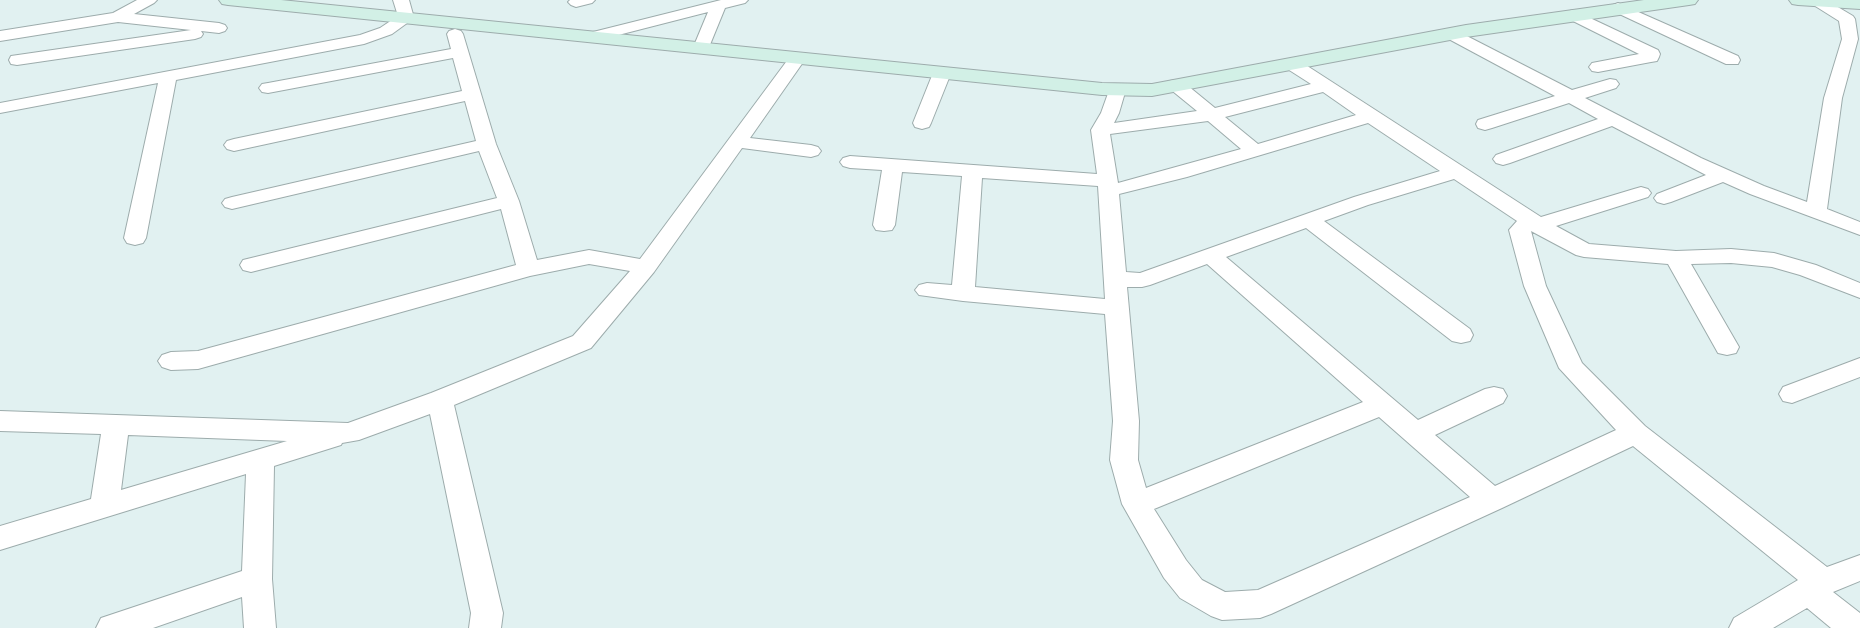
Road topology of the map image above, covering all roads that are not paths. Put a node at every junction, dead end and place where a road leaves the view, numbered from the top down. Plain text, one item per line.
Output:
1 (148, 0) edge
2 (228, 0) edge
3 (401, 0) edge
4 (740, 0) edge
5 (1689, 0) edge
6 (1798, 0) edge
7 (1809, 0) edge
8 (1859, 2) edge
9 (719, 5) junction
10 (1618, 8) junction
11 (1573, 15) junction
12 (117, 17) junction
13 (406, 18) junction
14 (1854, 29) edge
15 (462, 34) junction
16 (1451, 34) junction
17 (0, 36) edge
18 (591, 37) junction
19 (701, 48) junction
20 (798, 58) junction
21 (16, 60) junction
22 (1732, 60) dead end
23 (1292, 64) junction
24 (1598, 66) dead end
25 (0, 68) edge
26 (942, 73) junction
27 (168, 76) junction
28 (1610, 84) dead end
29 (1176, 85) junction
30 (1326, 86) junction
31 (268, 88) dead end
32 (1117, 90) junction
33 (473, 94) junction
34 (1571, 98) junction
35 (0, 108) edge
36 (1211, 115) junction
37 (1371, 116) junction
38 (1613, 120) junction
39 (922, 123) dead end
40 (1485, 124) dead end
41 (1100, 130) junction
42 (736, 142) junction
43 (486, 144) junction
44 (234, 145) dead end
45 (1254, 150) junction
46 (811, 151) dead end
47 (1503, 159) dead end
48 (850, 162) dead end
49 (893, 166) junction
50 (972, 172) junction
51 (1456, 172) junction
52 (1724, 175) junction
53 (1108, 186) junction
54 (1641, 193) dead end
55 (1664, 198) dead end
56 (509, 201) junction
57 (232, 203) dead end
58 (1816, 212) junction
59 (1309, 220) junction
60 (1534, 222) junction
61 (884, 225) dead end
62 (1860, 229) edge
63 (135, 238) dead end
64 (1211, 256) junction
65 (1676, 258) junction
66 (251, 265) dead end
67 (646, 267) junction
68 (528, 270) junction
69 (1116, 280) junction
70 (927, 290) dead end
71 (1860, 291) edge
72 (963, 294) junction
73 (1118, 308) junction
74 (1461, 335) dead end
75 (1727, 347) dead end
76 (172, 361) dead end
77 (1860, 367) edge
78 (1792, 394) dead end
79 (1494, 396) dead end
80 (440, 400) junction
81 (1382, 405) junction
82 (0, 421) edge
83 (116, 425) junction
84 (349, 432) junction
85 (1635, 432) junction
86 (1415, 433) junction
87 (260, 460) junction
88 (1492, 500) junction
89 (1136, 504) junction
90 (104, 507) junction
91 (0, 538) edge
92 (1860, 568) edge
93 (257, 579) junction
94 (1816, 586) junction
95 (112, 628) edge
96 (260, 628) edge
97 (485, 628) edge
98 (1745, 628) edge
99 (1855, 628) edge

1 - 12 street
2 - 13 street
3 - 13 street
4 - 9 street
5 - 10 street
6 - 7 street
7 - 8 street
7 - 14 street
9 - 18 street
9 - 19 street
10 - 11 street
10 - 22 street
11 - 16 street
11 - 24 street
12 - 17 street
12 - 21 street
12 - 21 street
13 - 15 street
13 - 27 street
14 - 58 street
15 - 18 street
15 - 31 street
15 - 33 street
16 - 23 street
16 - 34 street
18 - 19 street
19 - 20 street
20 - 26 street
20 - 42 street
21 - 25 street
23 - 29 street
23 - 30 street
26 - 32 street
26 - 39 street
27 - 35 street
27 - 63 street
28 - 34 street
29 - 32 street
29 - 36 street
30 - 36 street
30 - 37 street
32 - 41 street
33 - 43 street
33 - 44 street
34 - 38 street
34 - 40 street
36 - 41 street
36 - 45 street
37 - 45 street
37 - 51 street
38 - 47 street
38 - 52 street
41 - 53 street
42 - 46 street
42 - 67 street
43 - 56 street
43 - 57 street
45 - 53 street
48 - 49 street
49 - 50 street
49 - 61 street
50 - 53 street
50 - 72 street
51 - 59 street
51 - 60 street
52 - 55 street
52 - 58 street
53 - 69 street
54 - 60 street
56 - 66 street
56 - 68 street
58 - 62 street
59 - 64 street
59 - 74 street
60 - 65 street
60 - 85 street
64 - 69 street
64 - 81 street
65 - 71 street
65 - 75 street
67 - 68 street
67 - 80 street
68 - 76 street
69 - 73 street
70 - 72 street
72 - 73 street
73 - 89 street
77 - 78 street
79 - 86 street
80 - 84 street
80 - 97 street
81 - 86 street
81 - 89 street
82 - 83 street
83 - 84 street
83 - 90 street
84 - 87 street
85 - 88 street
85 - 94 street
86 - 88 street
87 - 90 street
87 - 93 street
88 - 89 street
90 - 91 street
92 - 94 street
93 - 95 street
93 - 96 street
94 - 98 street
94 - 99 street

